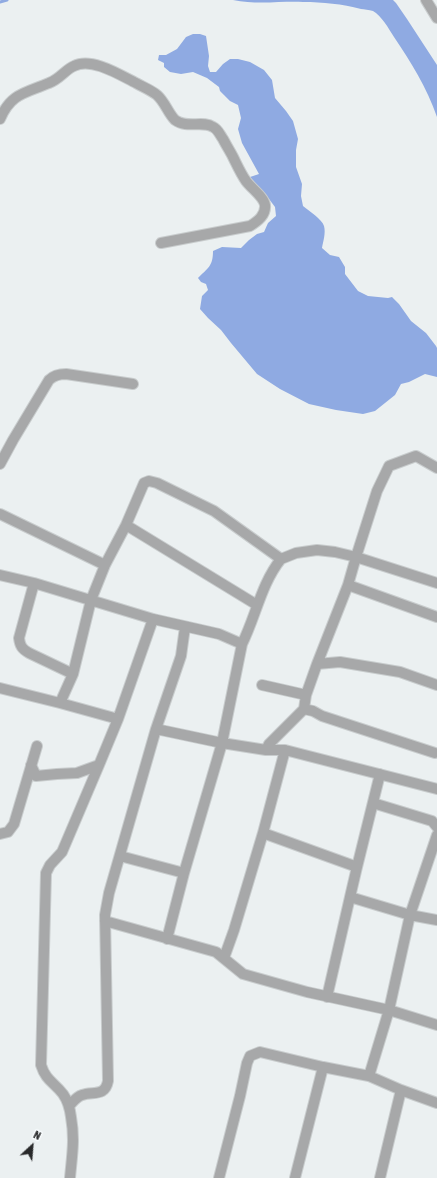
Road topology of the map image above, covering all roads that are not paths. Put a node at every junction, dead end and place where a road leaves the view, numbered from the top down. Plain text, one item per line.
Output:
1 (426, 0) edge
2 (437, 18) edge
3 (0, 119) edge
4 (161, 243) dead end
5 (133, 384) dead end
6 (0, 464) edge
7 (437, 468) edge
8 (0, 514) edge
9 (126, 525) junction
10 (356, 556) junction
11 (281, 559) junction
12 (105, 565) junction
13 (0, 575) edge
14 (437, 583) edge
15 (34, 584) junction
16 (348, 585) junction
17 (91, 600) junction
18 (257, 606) junction
19 (437, 617) edge
20 (153, 619) junction
21 (185, 627) junction
22 (242, 644) junction
23 (317, 664) junction
24 (73, 674) junction
25 (262, 685) dead end
26 (437, 685) edge
27 (0, 688) edge
28 (306, 695) junction
29 (60, 703) junction
30 (304, 709) junction
31 (118, 719) junction
32 (156, 729) junction
33 (222, 743) junction
34 (37, 746) dead end
35 (266, 750) junction
36 (285, 750) junction
37 (434, 753) dead end
38 (31, 765) junction
39 (100, 765) junction
40 (380, 774) junction
41 (437, 789) edge
42 (373, 804) junction
43 (437, 827) edge
44 (263, 833) junction
45 (0, 834) edge
46 (437, 835) edge
47 (120, 856) junction
48 (357, 867) junction
49 (184, 873) junction
50 (350, 896) junction
51 (410, 914) junction
52 (437, 920) edge
53 (105, 921) junction
54 (167, 939) junction
55 (224, 958) junction
56 (326, 997) junction
57 (389, 1010) junction
58 (437, 1025) edge
59 (323, 1067) junction
60 (369, 1076) junction
61 (401, 1090) junction
62 (437, 1102) edge
63 (69, 1106) junction
64 (70, 1178) edge
65 (219, 1178) edge
66 (294, 1178) edge
67 (380, 1178) edge

1 - 2 street
3 - 4 street
5 - 6 street
7 - 10 street
8 - 12 street
9 - 11 street
9 - 12 street
9 - 18 street
10 - 11 street
10 - 14 street
10 - 16 street
11 - 18 street
12 - 17 street
13 - 15 street
15 - 17 street
15 - 24 street
16 - 19 street
16 - 23 street
17 - 20 street
17 - 24 street
18 - 22 street
20 - 21 street
20 - 31 street
21 - 22 street
21 - 32 street
22 - 33 street
23 - 26 street
23 - 28 street
24 - 29 street
25 - 28 street
27 - 29 street
28 - 30 street
29 - 31 street
30 - 35 street
30 - 37 street
31 - 39 street
32 - 33 street
32 - 47 street
33 - 35 street
33 - 49 street
34 - 38 street
35 - 36 street
36 - 40 street
36 - 44 street
38 - 39 street
38 - 45 street
39 - 63 street
40 - 41 street
40 - 42 street
42 - 43 street
42 - 48 street
44 - 48 street
44 - 55 street
46 - 51 street
47 - 49 street
47 - 53 street
48 - 50 street
49 - 54 street
50 - 51 street
50 - 56 street
51 - 52 street
51 - 57 street
53 - 54 street
53 - 63 street
54 - 55 street
55 - 56 street
56 - 57 street
57 - 58 street
57 - 60 street
59 - 60 street
59 - 65 street
59 - 66 street
60 - 61 street
61 - 62 street
61 - 67 street
63 - 64 street

